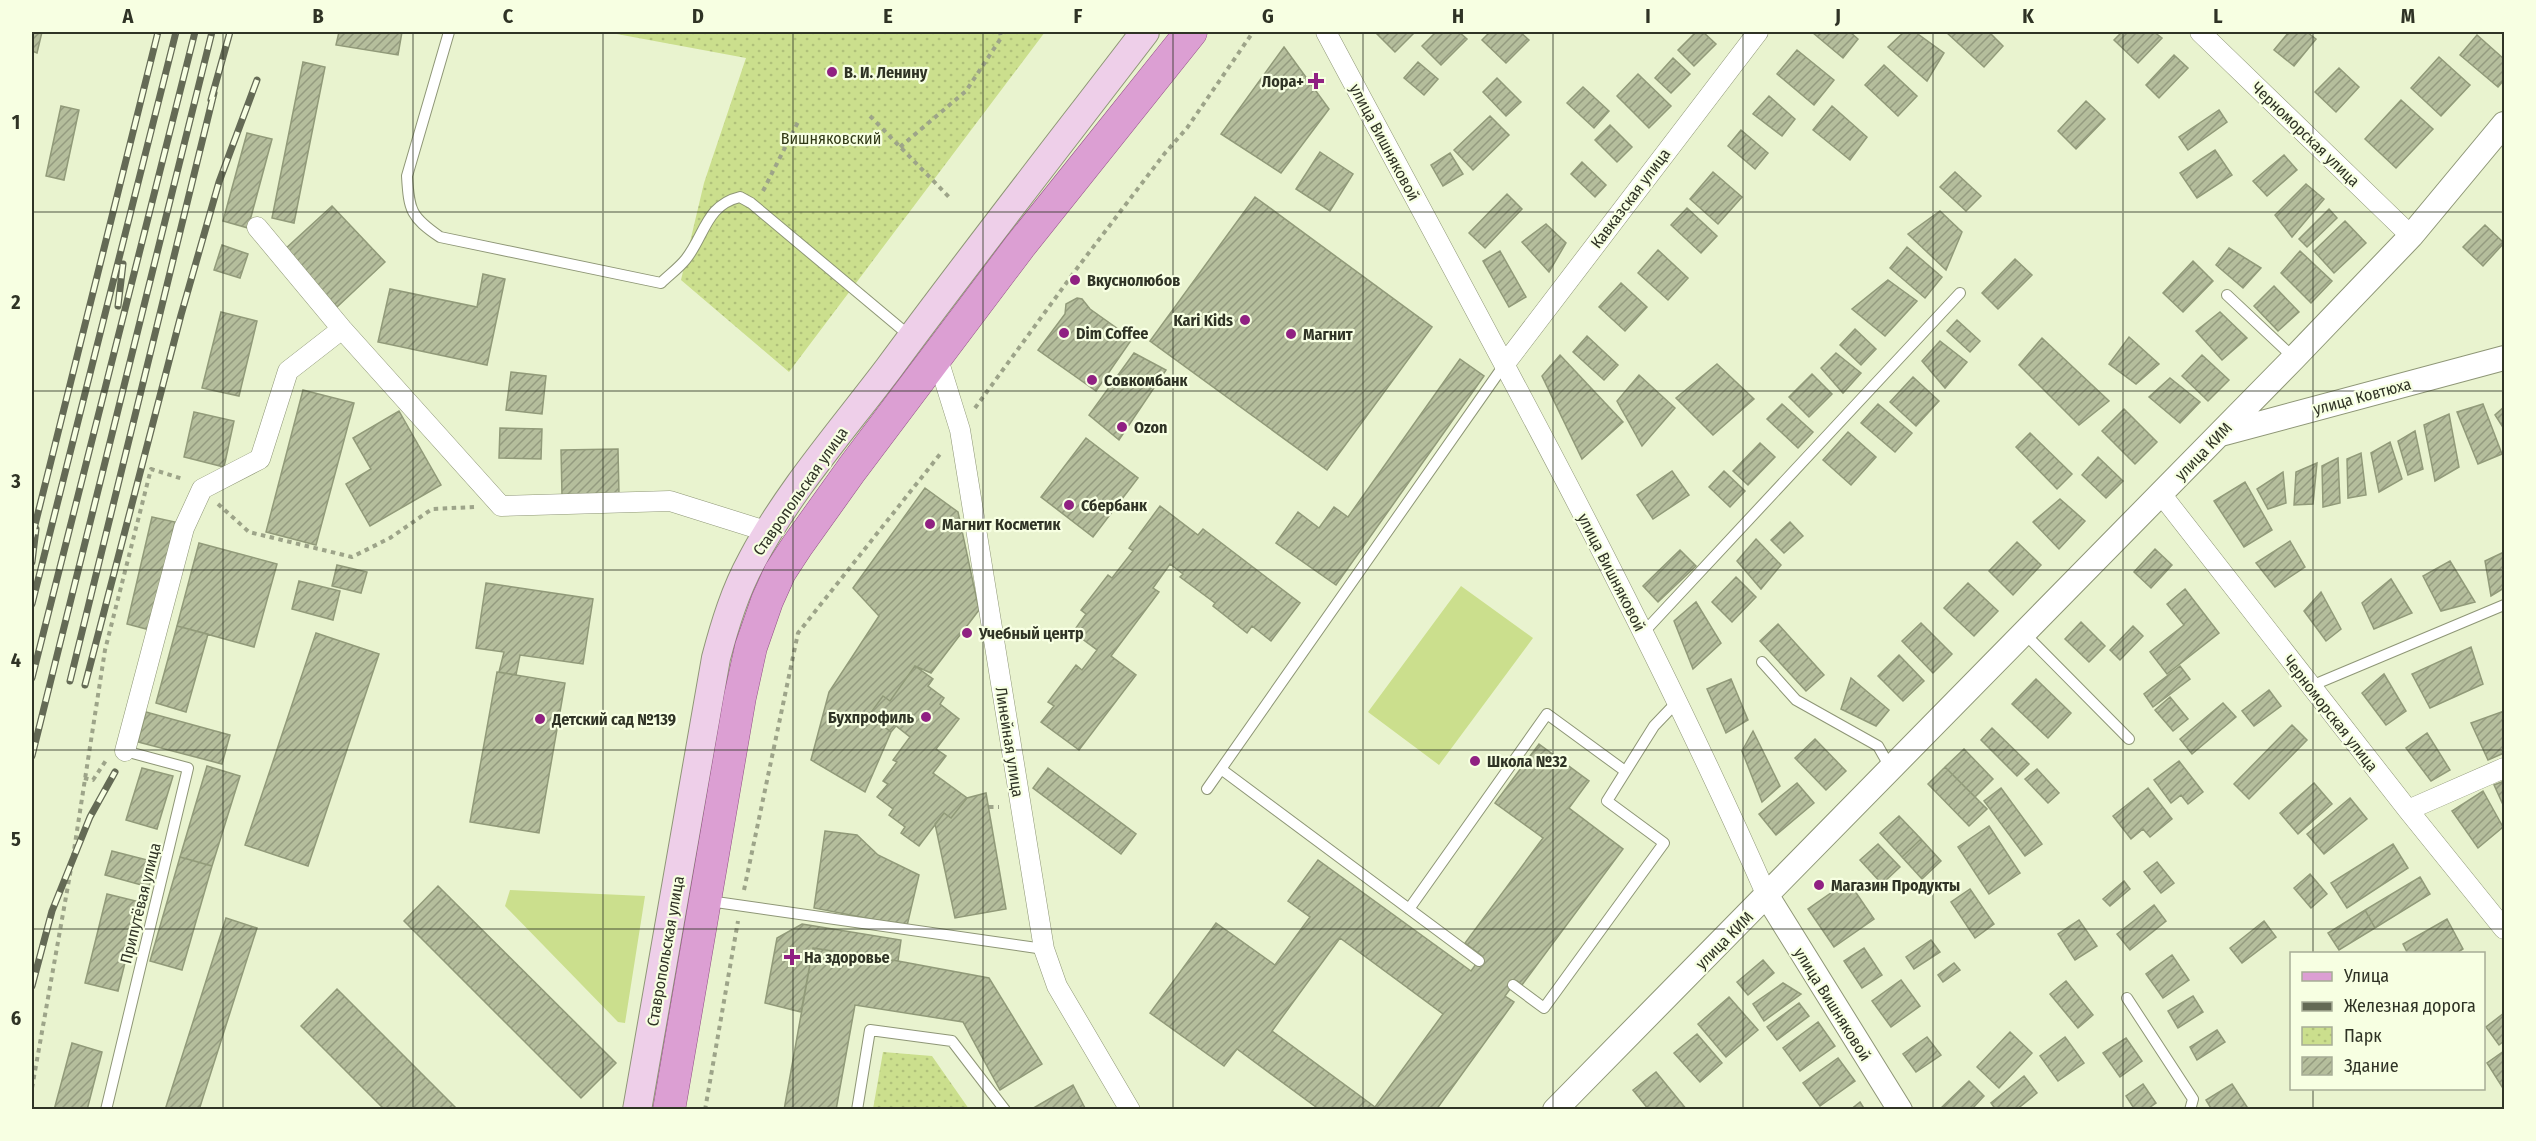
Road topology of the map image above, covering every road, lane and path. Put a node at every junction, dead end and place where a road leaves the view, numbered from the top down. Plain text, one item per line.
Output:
1 (449, 32) edge
2 (1000, 32) edge
3 (1145, 32) edge
4 (1172, 32) edge
5 (1191, 32) edge
6 (1253, 32) edge
7 (1326, 32) edge
8 (1758, 32) edge
9 (2200, 32) edge
10 (870, 116) dead end
11 (800, 120) dead end
12 (2505, 124) edge
13 (900, 147) junction
14 (1089, 157) junction
15 (948, 198) dead end
16 (755, 206) junction
17 (257, 227) dead end
18 (2411, 236) junction
19 (1960, 292) dead end
20 (2227, 295) dead end
21 (342, 329) junction
22 (911, 337) junction
23 (937, 356) junction
24 (2294, 358) junction
25 (2505, 358) edge
26 (1504, 365) junction
27 (960, 430) junction
28 (2219, 434) junction
29 (202, 489) junction
30 (2161, 494) junction
31 (501, 506) junction
32 (783, 539) junction
33 (2505, 605) edge
34 (1643, 633) junction
35 (2024, 633) junction
36 (1762, 662) dead end
37 (2310, 686) junction
38 (1676, 703) junction
39 (2129, 739) dead end
40 (125, 751) junction
41 (2505, 768) edge
42 (1221, 769) junction
43 (1891, 769) junction
44 (1625, 771) junction
45 (84, 778) junction
46 (1207, 789) dead end
47 (2408, 810) junction
48 (1767, 896) junction
49 (705, 901) junction
50 (741, 904) junction
51 (1408, 909) junction
52 (2505, 929) edge
53 (1044, 949) junction
54 (1479, 961) dead end
55 (1513, 985) dead end
56 (2127, 998) dead end
57 (32, 1088) edge
58 (106, 1110) edge
59 (638, 1110) edge
60 (669, 1110) edge
61 (705, 1110) edge
62 (856, 1110) edge
63 (1005, 1110) edge
64 (1130, 1110) edge
65 (1556, 1110) edge
66 (1900, 1110) edge
67 (2190, 1110) edge

1 - 16 lane
2 - 13 path
3 - 22 main road, Ставропольская улица
4 - 14 main road, Ставропольская улица
5 - 14 main road, Ставропольская улица
6 - 27 path
7 - 26 street, улица Вишняковой
8 - 26 street, Кавказская улица
9 - 18 street, Черноморская улица
10 - 13 path
11 - 16 path
12 - 18 street, улица КИМ
13 - 15 path
14 - 23 main road, Ставропольская улица
16 - 22 lane
17 - 21 street
18 - 24 street, улица КИМ
19 - 34 lane
20 - 24 lane
21 - 29 street
21 - 31 street
22 - 32 main road, Ставропольская улица
23 - 27 street, Линейная улица
23 - 32 main road, Ставропольская улица
24 - 28 street, улица КИМ
25 - 28 street, улица Ковтюха
26 - 34 street, улица Вишняковой
26 - 42 lane
27 - 50 path
27 - 53 street, Линейная улица
28 - 30 street, улица КИМ
29 - 31 path
29 - 40 street
29 - 45 path
30 - 35 street, улица КИМ
30 - 37 street, Черноморская улица
31 - 32 street
32 - 49 main road, Ставропольская улица
32 - 59 main road, Ставропольская улица
33 - 37 lane
34 - 38 street, улица Вишняковой
35 - 39 lane
35 - 43 street, улица КИМ
36 - 43 lane
37 - 47 street, Черноморская улица
38 - 44 lane
38 - 48 street, улица Вишняковой
40 - 45 path
40 - 58 lane, Припутёвая улица
41 - 47 street
42 - 46 lane
42 - 51 lane
43 - 48 street, улица КИМ
44 - 51 lane
44 - 55 lane
45 - 57 path
47 - 52 street, Черноморская улица
48 - 65 street, улица КИМ
48 - 66 street, улица Вишняковой
49 - 50 lane
49 - 60 main road, Ставропольская улица
50 - 53 lane
50 - 61 path
51 - 54 lane
53 - 64 street, Линейная улица
56 - 67 lane
62 - 63 lane

